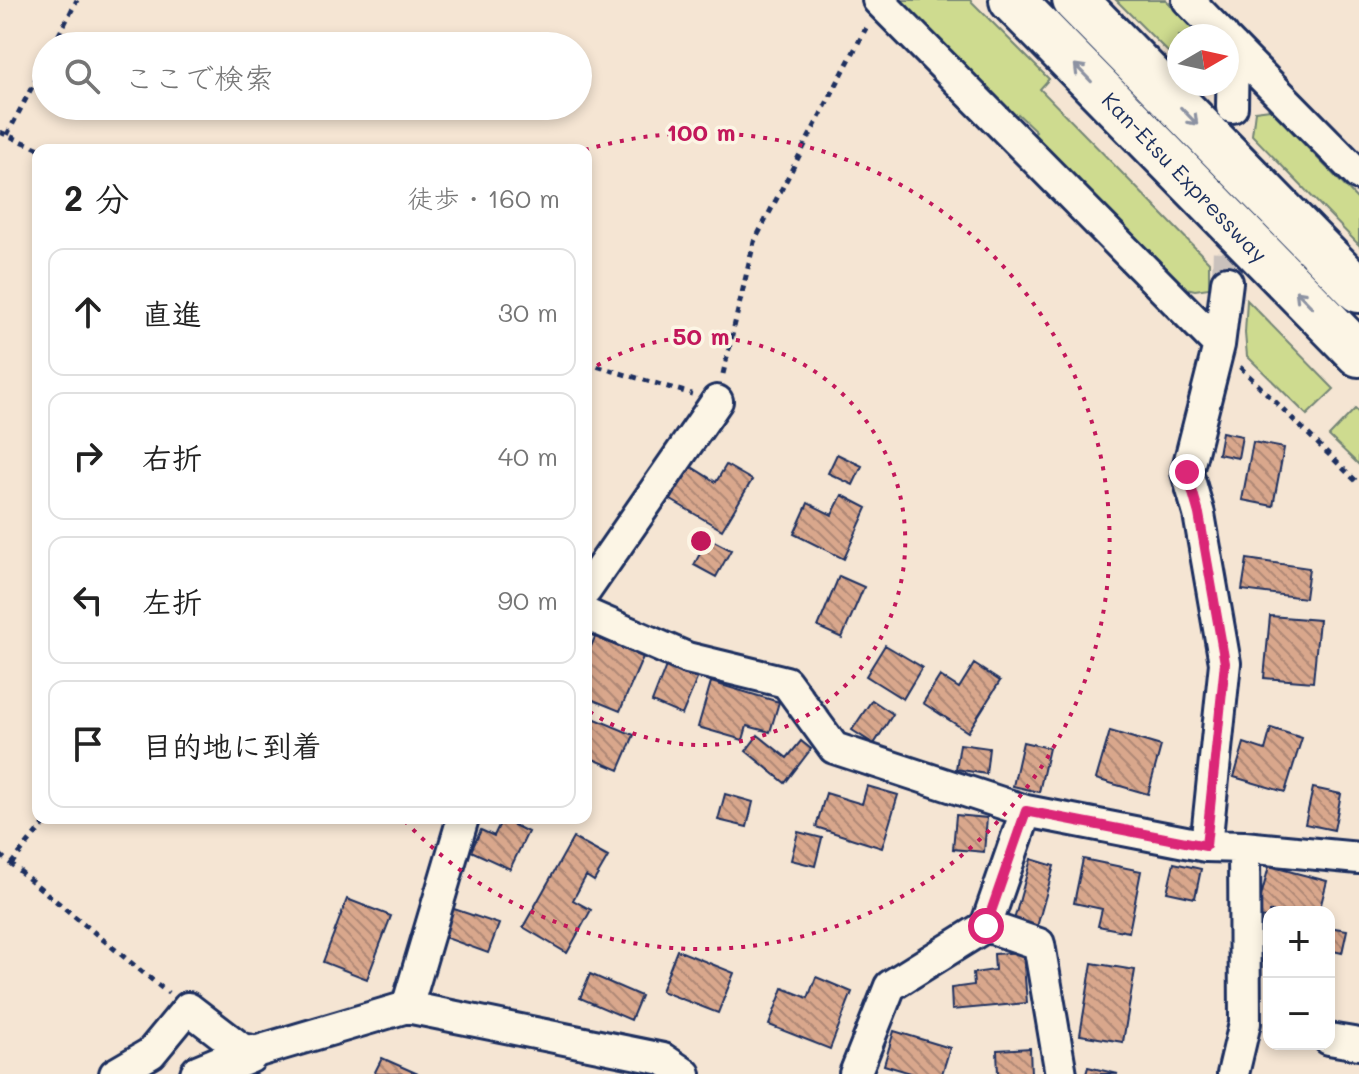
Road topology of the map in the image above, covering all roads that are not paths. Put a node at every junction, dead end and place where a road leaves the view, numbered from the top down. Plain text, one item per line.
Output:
1 (1012, 0) edge
2 (1075, 0) edge
3 (1188, 0) edge
4 (880, 1) edge
5 (1211, 24) edge
6 (1239, 53) edge
7 (1231, 96) edge
8 (1232, 107) dead end
9 (1359, 175) edge
10 (1227, 282) tunnel mouth
11 (1359, 290) edge
12 (1219, 345) junction
13 (1359, 354) edge
14 (717, 401) road end
15 (592, 581) edge
16 (592, 617) edge
17 (1026, 811) junction
18 (461, 824) edge
19 (1206, 846) junction
20 (1244, 847) junction
21 (1359, 858) edge
22 (986, 926) junction
23 (407, 1007) junction
24 (1257, 1025) edge
25 (1335, 1040) edge
26 (1359, 1044) edge
27 (248, 1054) junction
28 (115, 1074) edge
29 (200, 1074) edge
30 (685, 1074) edge
31 (855, 1074) edge
32 (1061, 1074) edge
33 (1233, 1074) edge

13 -> 1 highway, Kan-Etsu Expressway
2 -> 11 highway, Kan-Etsu Expressway
3 - 5 street
4 - 12 street
6 - 9 street
7 - 8 street
10 - 12 street
12 - 19 street
14 - 15 street
16 - 17 street
17 - 19 street
17 - 22 street
18 - 23 street
19 - 20 street
20 - 21 street
20 - 24 street
22 - 31 street
22 - 32 street
23 - 27 street
23 - 30 street
24 - 33 street
25 - 26 street
27 - 28 street
27 - 29 street

